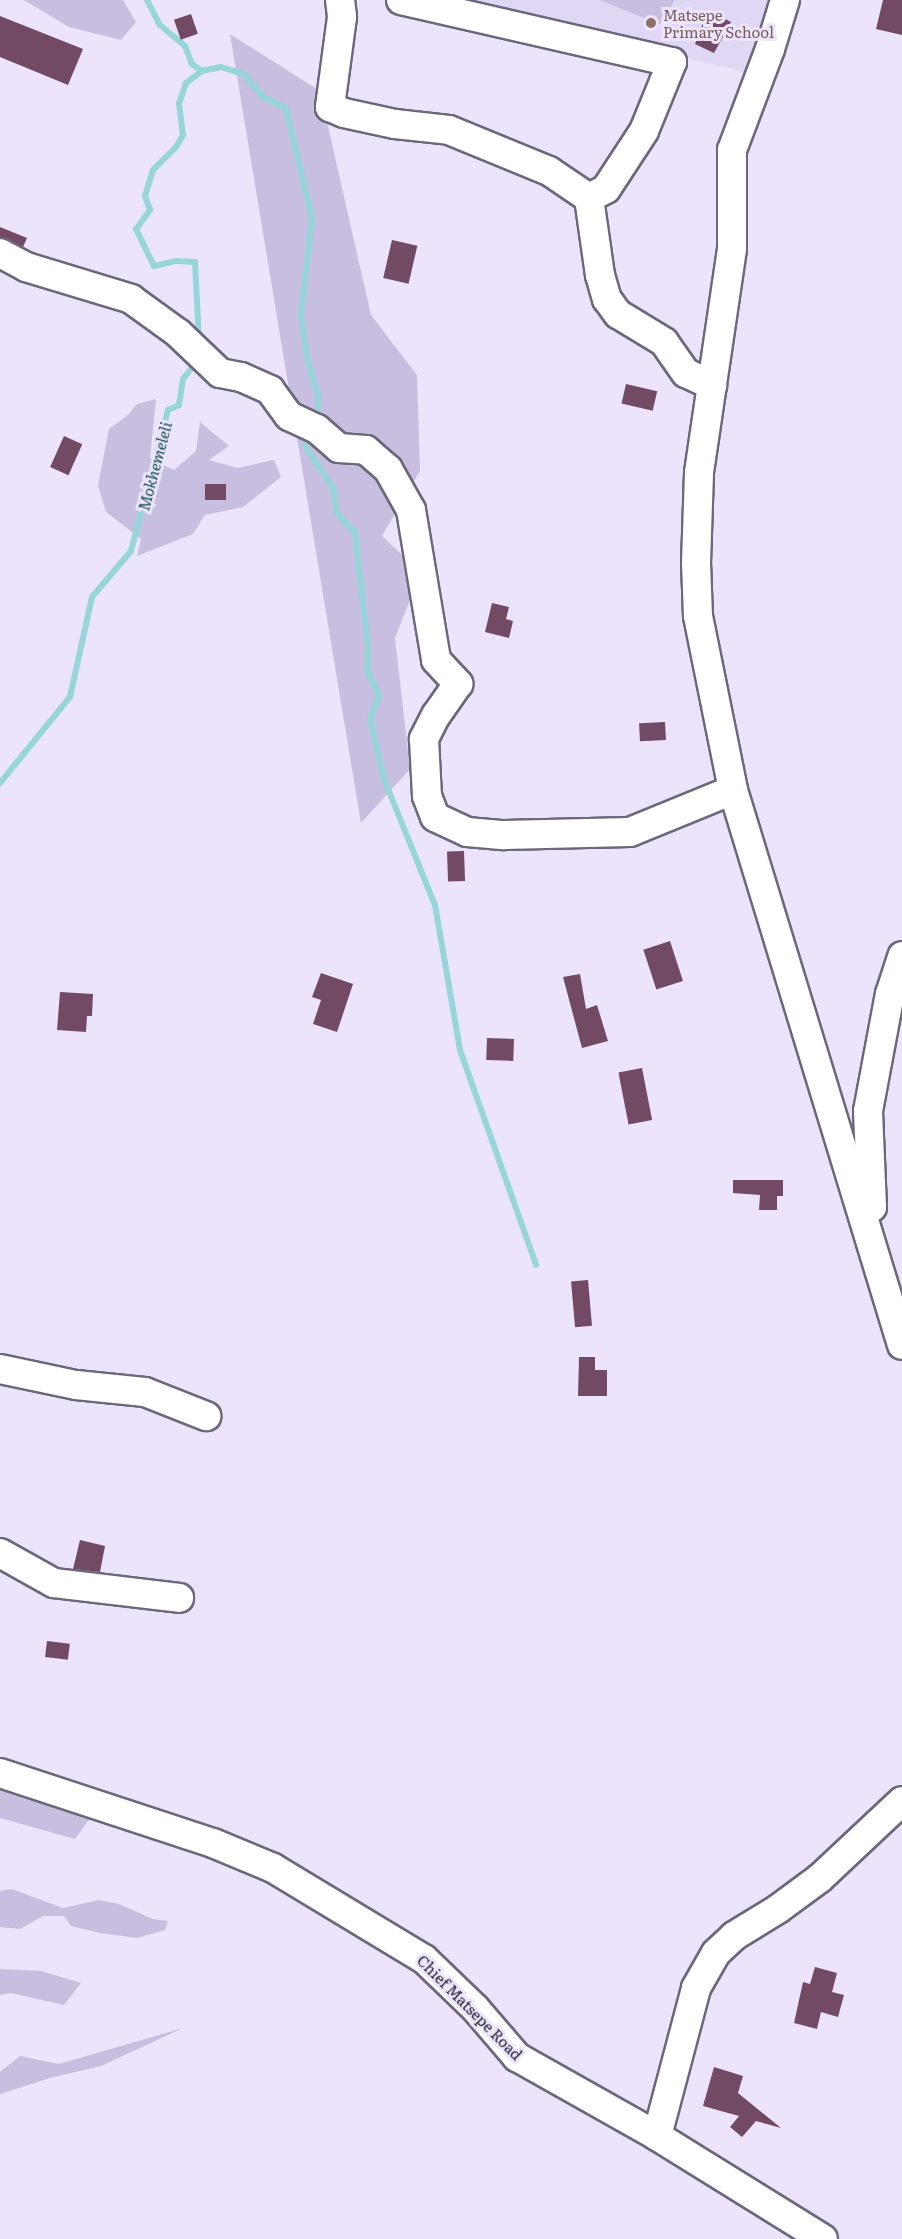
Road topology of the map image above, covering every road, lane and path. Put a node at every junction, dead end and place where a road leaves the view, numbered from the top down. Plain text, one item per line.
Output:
1 (340, 0) edge
2 (401, 0) edge
3 (785, 0) edge
4 (589, 198) junction
5 (0, 253) edge
6 (712, 384) junction
7 (733, 790) junction
8 (902, 956) edge
9 (862, 1215) junction
10 (902, 1346) edge
11 (0, 1369) edge
12 (206, 1416) dead end
13 (0, 1553) edge
14 (179, 1598) dead end
15 (0, 1773) edge
16 (902, 1801) edge
17 (657, 2136) junction
18 (823, 2239) edge

1 - 4 street
2 - 4 street
3 - 6 street
4 - 6 street
5 - 7 street
6 - 7 street
7 - 9 street
8 - 9 street
9 - 10 street
11 - 12 street
13 - 14 street
15 - 17 street, Chief Matsepe Road
16 - 17 street
17 - 18 street, Chief Matsepe Road

